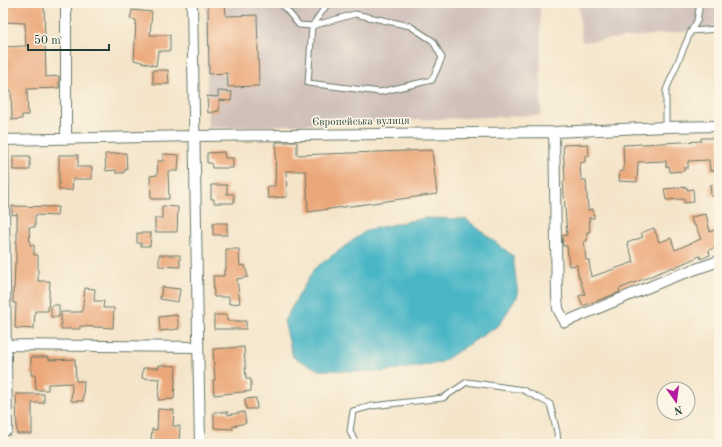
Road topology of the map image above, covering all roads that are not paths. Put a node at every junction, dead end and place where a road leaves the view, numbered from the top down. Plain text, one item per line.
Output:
1 (66, 3) edge
2 (192, 3) edge
3 (281, 3) edge
4 (328, 3) edge
5 (700, 3) edge
6 (712, 3) edge
7 (716, 3) edge
8 (719, 4) edge
9 (312, 26) junction
10 (719, 29) edge
11 (691, 32) junction
12 (719, 126) edge
13 (666, 127) junction
14 (554, 132) junction
15 (194, 136) junction
16 (66, 139) junction
17 (3, 140) edge
18 (719, 261) edge
19 (5, 345) edge
20 (198, 347) junction
21 (7, 430) dead end
22 (200, 444) edge
23 (356, 444) edge
24 (558, 444) edge

1 - 16 street
2 - 15 street
3 - 9 lane
4 - 9 lane
5 - 11 lane
6 - 7 lane
7 - 8 lane
9 - 9 lane
10 - 11 lane
11 - 13 lane
12 - 13 street, Європейська вулиця
13 - 14 street, Європейська вулиця
14 - 15 street, Європейська вулиця
14 - 18 street
15 - 16 street, Європейська вулиця
15 - 20 street
16 - 17 street, Європейська вулиця
17 - 19 street
19 - 20 street
19 - 21 street
20 - 22 street
23 - 24 lane

